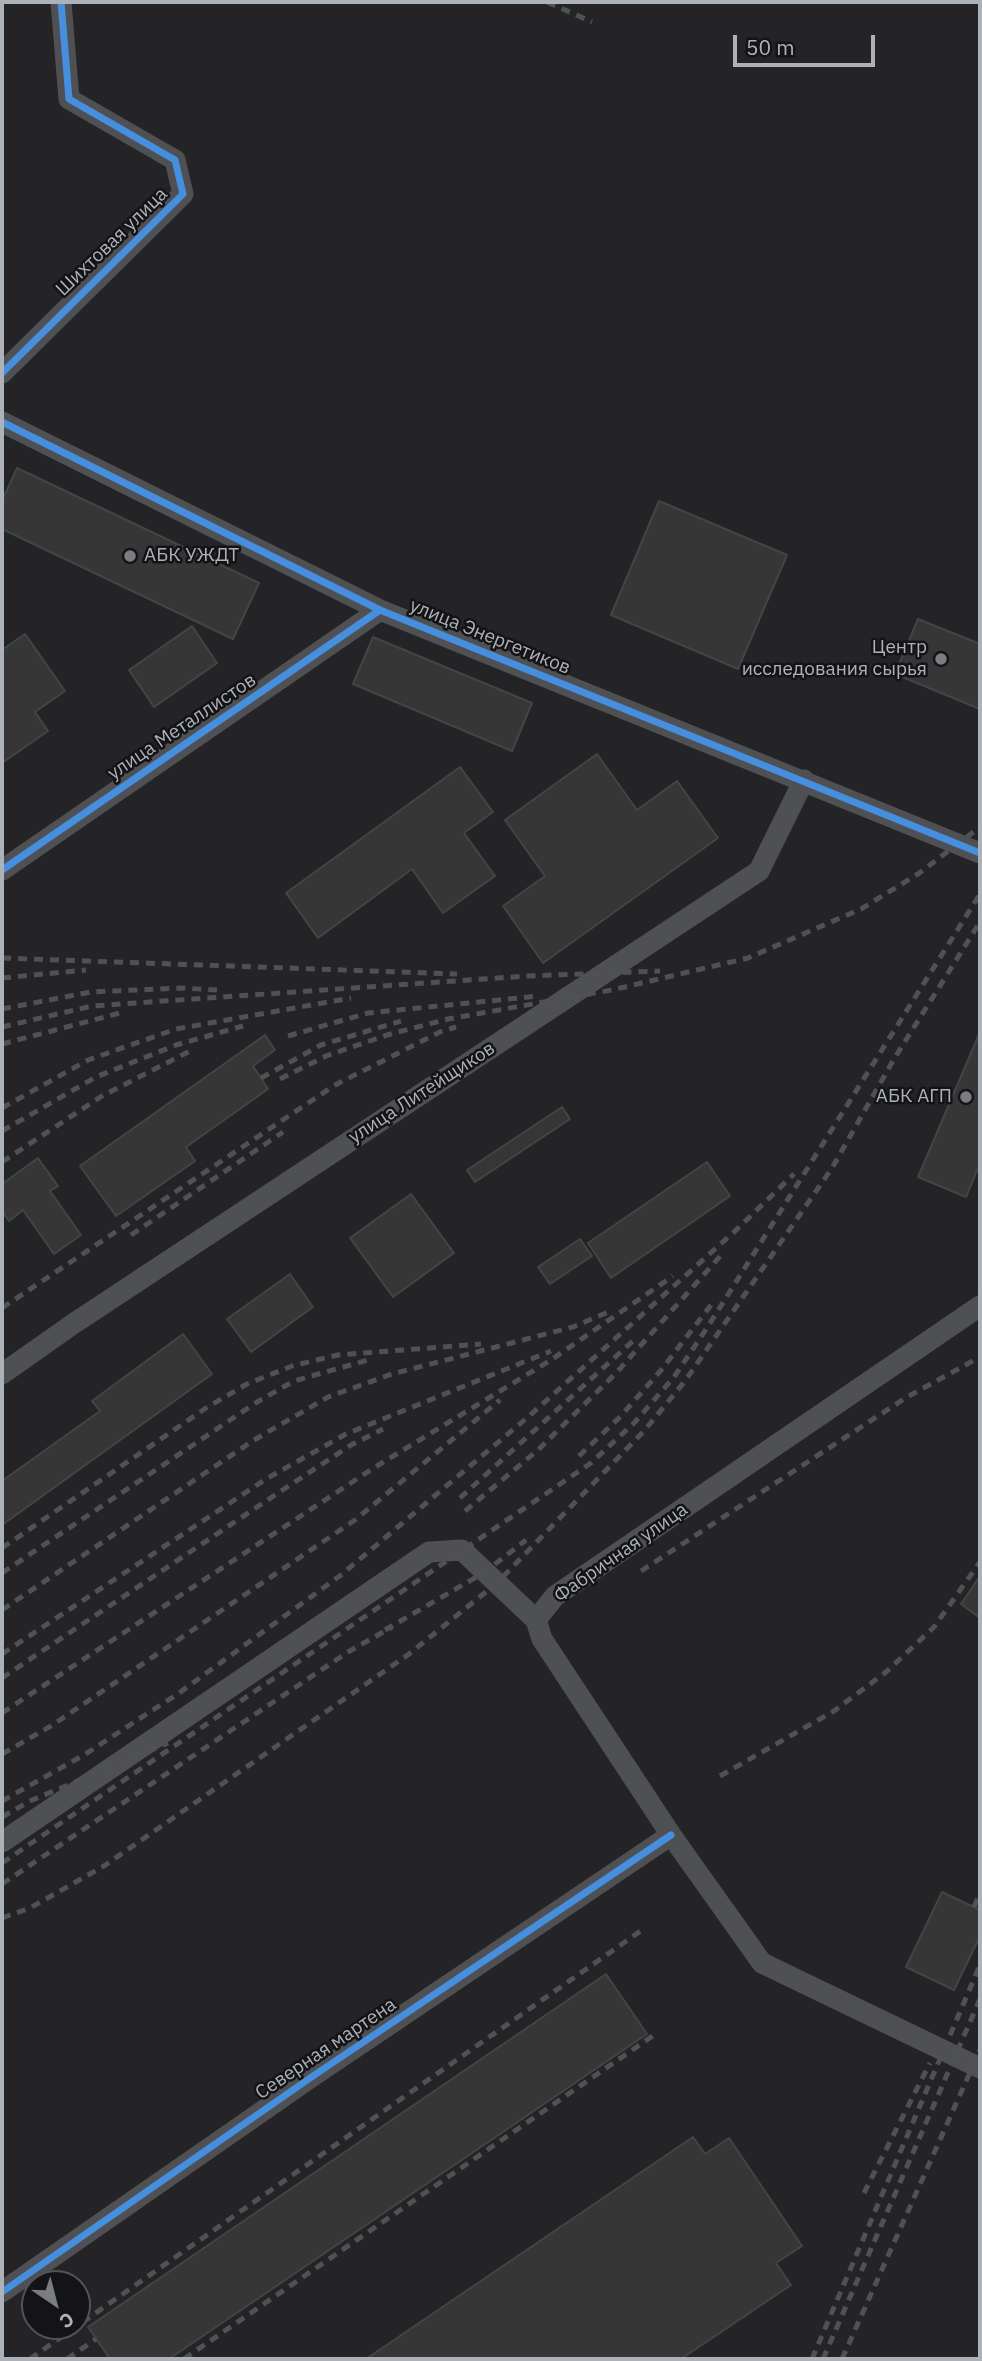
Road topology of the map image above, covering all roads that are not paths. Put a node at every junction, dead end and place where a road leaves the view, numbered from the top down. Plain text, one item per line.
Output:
1 (61, 2) edge
2 (2, 373) edge
3 (2, 422) edge
4 (380, 610) junction
5 (804, 780) junction
6 (980, 853) edge
7 (2, 870) edge
8 (980, 1306) edge
9 (2, 1374) edge
10 (536, 1620) junction
11 (670, 1835) junction
12 (2, 1842) edge
13 (980, 2068) edge
14 (2, 2292) edge

1 - 2 street, Шихтовая улица
3 - 4 street, улица Энергетиков
4 - 5 street, улица Энергетиков
4 - 7 street, улица Металлистов
5 - 6 street, улица Энергетиков
5 - 9 street, улица Литейщиков
8 - 10 street, Фабричная улица
10 - 11 street, Фабричная улица
10 - 12 street
11 - 13 street, Фабричная улица
11 - 14 street, Северная мартена

